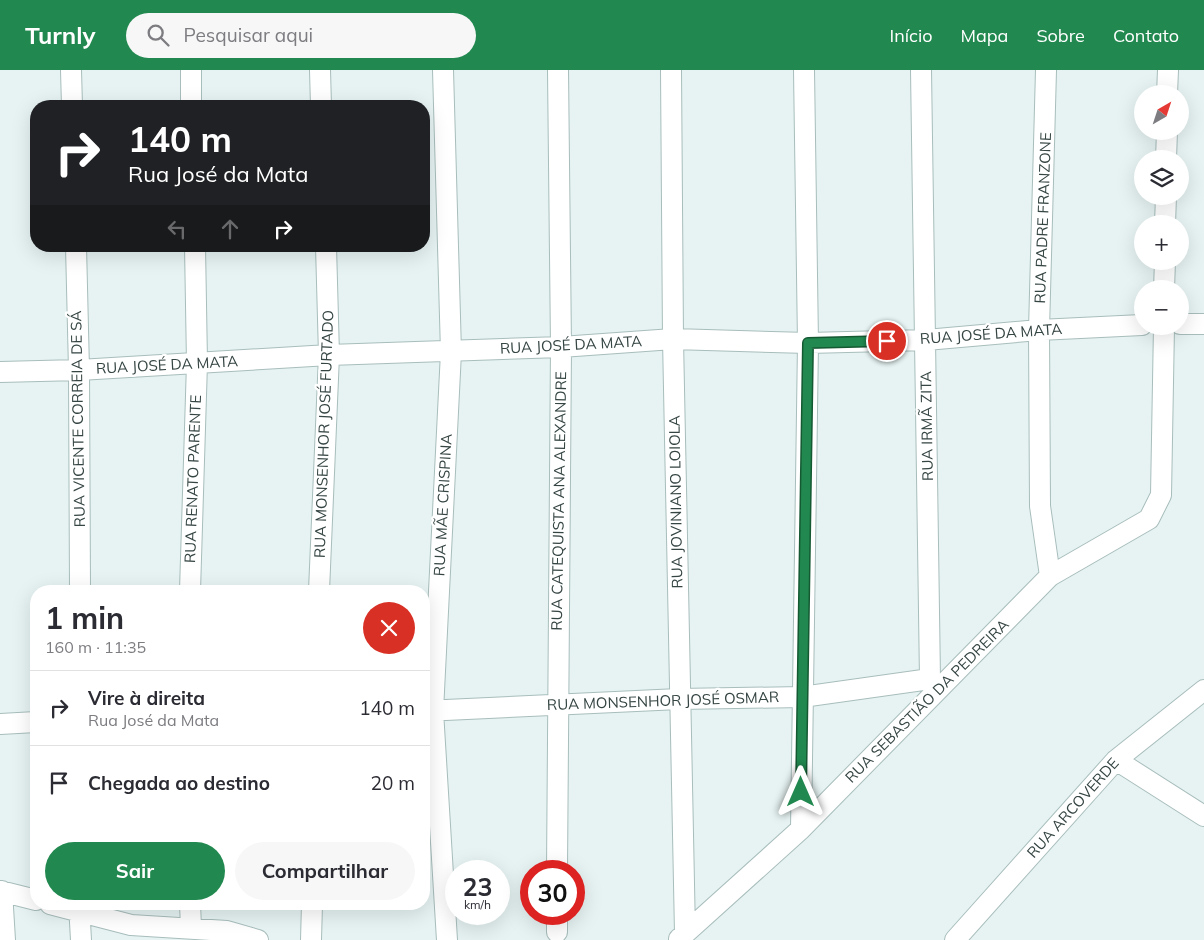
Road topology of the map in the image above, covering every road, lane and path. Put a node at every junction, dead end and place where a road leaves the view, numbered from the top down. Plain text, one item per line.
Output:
1 (71, 70) edge
2 (191, 70) edge
3 (320, 70) edge
4 (443, 70) edge
5 (558, 70) edge
6 (671, 70) edge
7 (804, 70) edge
8 (921, 70) edge
9 (1046, 70) edge
10 (1168, 70) edge
11 (1167, 85) edge
12 (72, 100) edge
13 (191, 100) edge
14 (321, 100) edge
15 (76, 252) edge
16 (194, 252) edge
17 (326, 252) edge
18 (1189, 324) edge
19 (1204, 324) edge
20 (1134, 325) edge
21 (1039, 330) junction
22 (1164, 335) edge
23 (672, 339) junction
24 (926, 340) junction
25 (808, 343) junction
26 (561, 347) junction
27 (451, 352) junction
28 (329, 355) junction
29 (197, 363) junction
30 (79, 370) junction
31 (0, 372) edge
32 (1050, 576) junction
33 (80, 585) edge
34 (190, 585) edge
35 (319, 585) edge
36 (430, 680) edge
37 (933, 685) junction
38 (1204, 690) edge
39 (802, 697) junction
40 (679, 699) junction
41 (557, 703) junction
42 (430, 711) edge
43 (30, 722) edge
44 (0, 724) edge
45 (430, 735) edge
46 (1116, 760) junction
47 (1204, 816) edge
48 (801, 829) junction
49 (557, 860) edge
50 (1, 891) edge
51 (30, 898) edge
52 (79, 910) edge
53 (85, 910) edge
54 (190, 910) edge
55 (312, 910) edge
56 (191, 927) junction
57 (681, 937) edge
58 (4, 940) edge
59 (81, 940) edge
60 (258, 940) edge
61 (311, 940) edge
62 (447, 940) edge
63 (955, 940) edge

1 - 12 street
2 - 13 street
3 - 14 street
4 - 27 street, RUA MÃE CRISPINA
5 - 26 street, RUA CATEQUISTA ANA ALEXANDRE
6 - 23 street, RUA JOVINIANO LOIOLA
7 - 25 street
8 - 24 street, RUA IRMÃ ZITA
9 - 21 street, RUA PADRE FRANZONE
10 - 11 street
15 - 30 street, RUA VICENTE CORREIA DE SÁ
16 - 29 street, RUA RENATO PARENTE
17 - 28 street, RUA MONSENHOR JOSÉ FURTADO
18 - 19 street
20 - 21 street, RUA JOSÉ DA MATA
21 - 24 street, RUA JOSÉ DA MATA
21 - 32 street, RUA PADRE FRANZONE
22 - 32 street, RUA SEBASTIÃO DA PEDREIRA
23 - 25 street, RUA JOSÉ DA MATA
23 - 26 street, RUA JOSÉ DA MATA
23 - 40 street, RUA JOVINIANO LOIOLA
24 - 25 street, RUA JOSÉ DA MATA
24 - 37 street, RUA IRMÃ ZITA
25 - 39 street
26 - 27 street, RUA JOSÉ DA MATA
26 - 41 street, RUA CATEQUISTA ANA ALEXANDRE
27 - 28 street, RUA JOSÉ DA MATA
27 - 36 street, RUA MÃE CRISPINA
28 - 29 street, RUA JOSÉ DA MATA
28 - 35 street, RUA MONSENHOR JOSÉ FURTADO
29 - 30 street, RUA JOSÉ DA MATA
29 - 34 street, RUA RENATO PARENTE
30 - 31 street, RUA JOSÉ DA MATA
30 - 33 street, RUA VICENTE CORREIA DE SÁ
32 - 37 street, RUA SEBASTIÃO DA PEDREIRA
37 - 39 street, RUA MONSENHOR JOSÉ OSMAR
37 - 48 street, RUA SEBASTIÃO DA PEDREIRA
38 - 46 street, RUA ARCOVERDE
39 - 40 street, RUA MONSENHOR JOSÉ OSMAR
39 - 48 street
40 - 41 street, RUA MONSENHOR JOSÉ OSMAR
40 - 57 street, RUA JOVINIANO LOIOLA
41 - 42 street, RUA MONSENHOR JOSÉ OSMAR
41 - 49 street, RUA CATEQUISTA ANA ALEXANDRE
43 - 44 street
45 - 62 street, RUA MÃE CRISPINA
46 - 47 street
46 - 63 street, RUA ARCOVERDE
48 - 57 street, RUA SEBASTIÃO DA PEDREIRA
50 - 51 street
50 - 58 street
52 - 59 street
53 - 56 street
54 - 56 street
55 - 61 street
56 - 60 street

